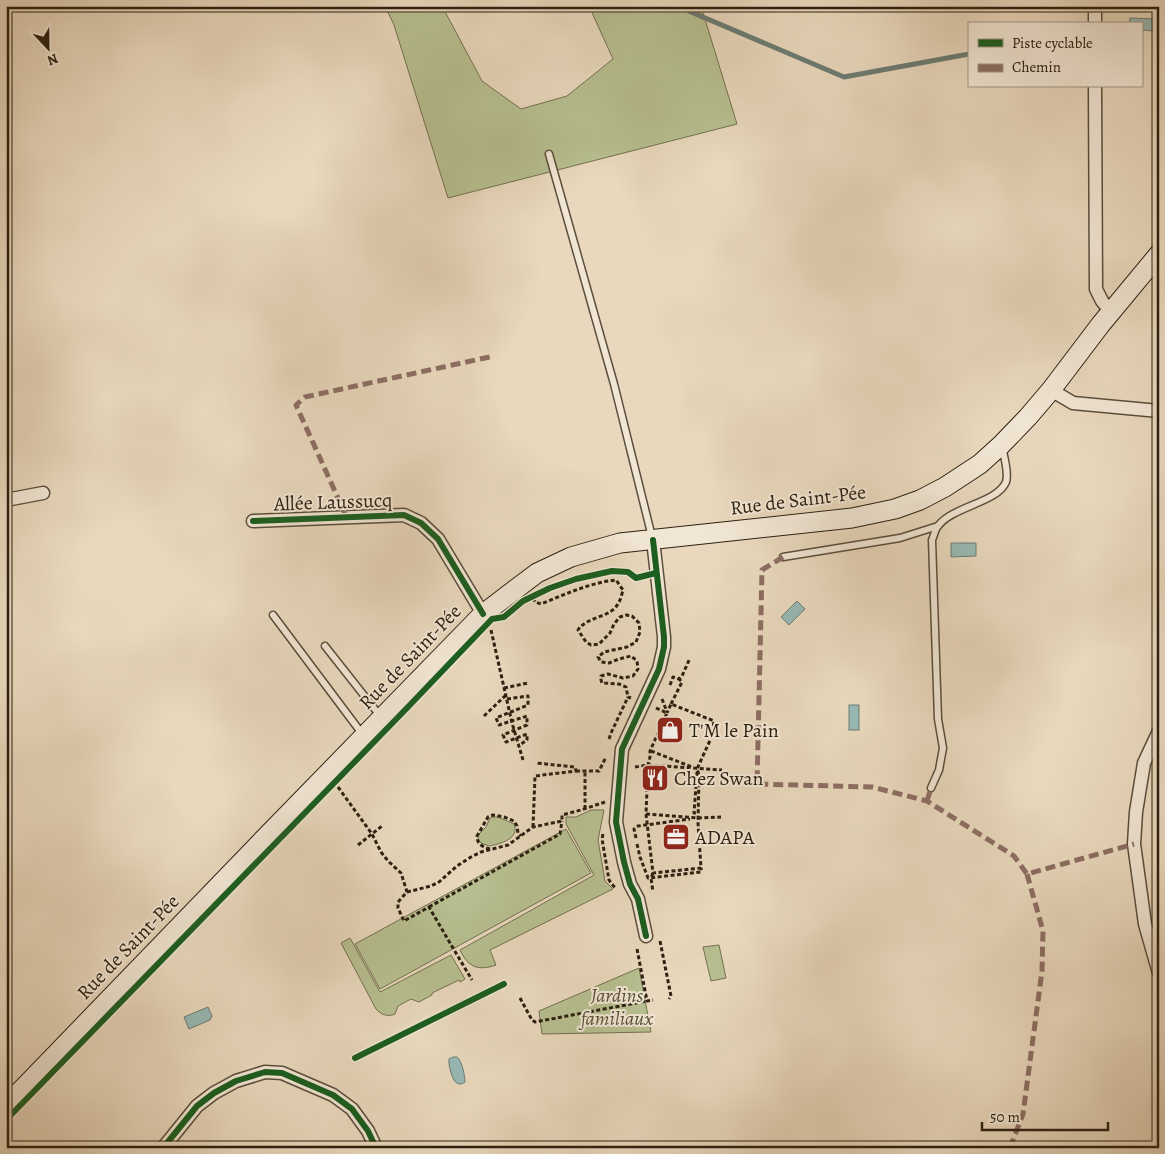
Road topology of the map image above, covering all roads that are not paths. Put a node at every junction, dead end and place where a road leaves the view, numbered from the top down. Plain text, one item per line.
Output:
1 (1095, 6) edge
2 (1095, 22) edge
3 (1095, 88) edge
4 (549, 154) dead end
5 (1154, 259) edge
6 (1111, 312) junction
7 (1051, 390) junction
8 (1159, 411) edge
9 (1001, 445) junction
10 (43, 493) dead end
11 (6, 500) edge
12 (253, 521) dead end
13 (938, 526) junction
14 (653, 540) junction
15 (783, 558) dead end
16 (273, 615) dead end
17 (487, 623) junction
18 (324, 646) dead end
19 (382, 718) junction
20 (1159, 731) edge
21 (364, 736) junction
22 (931, 788) dead end
23 (646, 936) dead end
24 (1159, 972) edge
25 (6, 1106) edge
26 (164, 1148) edge
27 (376, 1148) edge

1 - 2 street
3 - 6 street
4 - 14 lane
5 - 6 main road, Rue de Saint-Pée
6 - 7 main road, Rue de Saint-Pée
7 - 8 street
7 - 9 main road, Rue de Saint-Pée
9 - 13 lane
9 - 14 main road, Rue de Saint-Pée
10 - 11 street
12 - 17 street, Allée Laussucq
13 - 15 lane
13 - 22 lane
14 - 17 main road, Rue de Saint-Pée
14 - 23 street
16 - 21 lane
17 - 19 main road, Rue de Saint-Pée
18 - 19 lane
19 - 21 main road, Rue de Saint-Pée
20 - 24 street
21 - 25 main road, Rue de Saint-Pée
26 - 27 street

